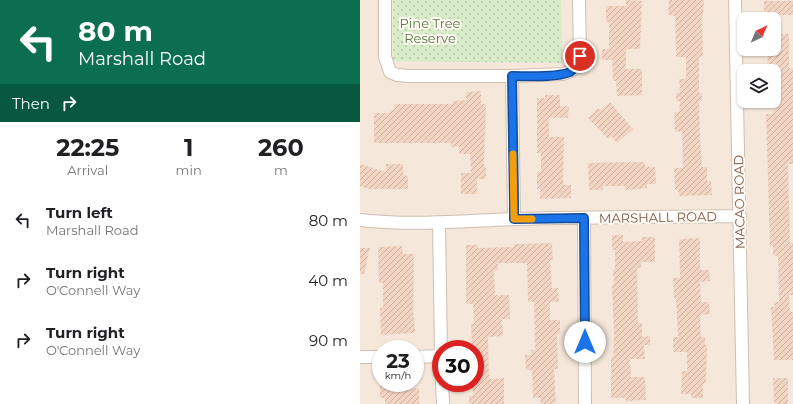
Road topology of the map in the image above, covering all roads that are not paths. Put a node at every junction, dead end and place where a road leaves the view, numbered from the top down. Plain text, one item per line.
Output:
1 (385, 0) edge
2 (579, 0) edge
3 (735, 0) edge
4 (512, 76) junction
5 (740, 216) junction
6 (584, 218) junction
7 (514, 219) junction
8 (360, 220) edge
9 (439, 223) junction
10 (441, 340) edge
11 (360, 357) edge
12 (372, 357) edge
13 (442, 392) edge
14 (443, 404) edge
15 (585, 404) edge
16 (743, 404) edge

1 - 4 street
2 - 4 street
3 - 5 street, MACAO ROAD
4 - 7 street
5 - 6 street, MARSHALL ROAD
5 - 16 street, MACAO ROAD
6 - 7 street, MARSHALL ROAD
6 - 15 street
7 - 9 street, MARSHALL ROAD
8 - 9 street, MARSHALL ROAD
9 - 10 street
11 - 12 street
13 - 14 street

